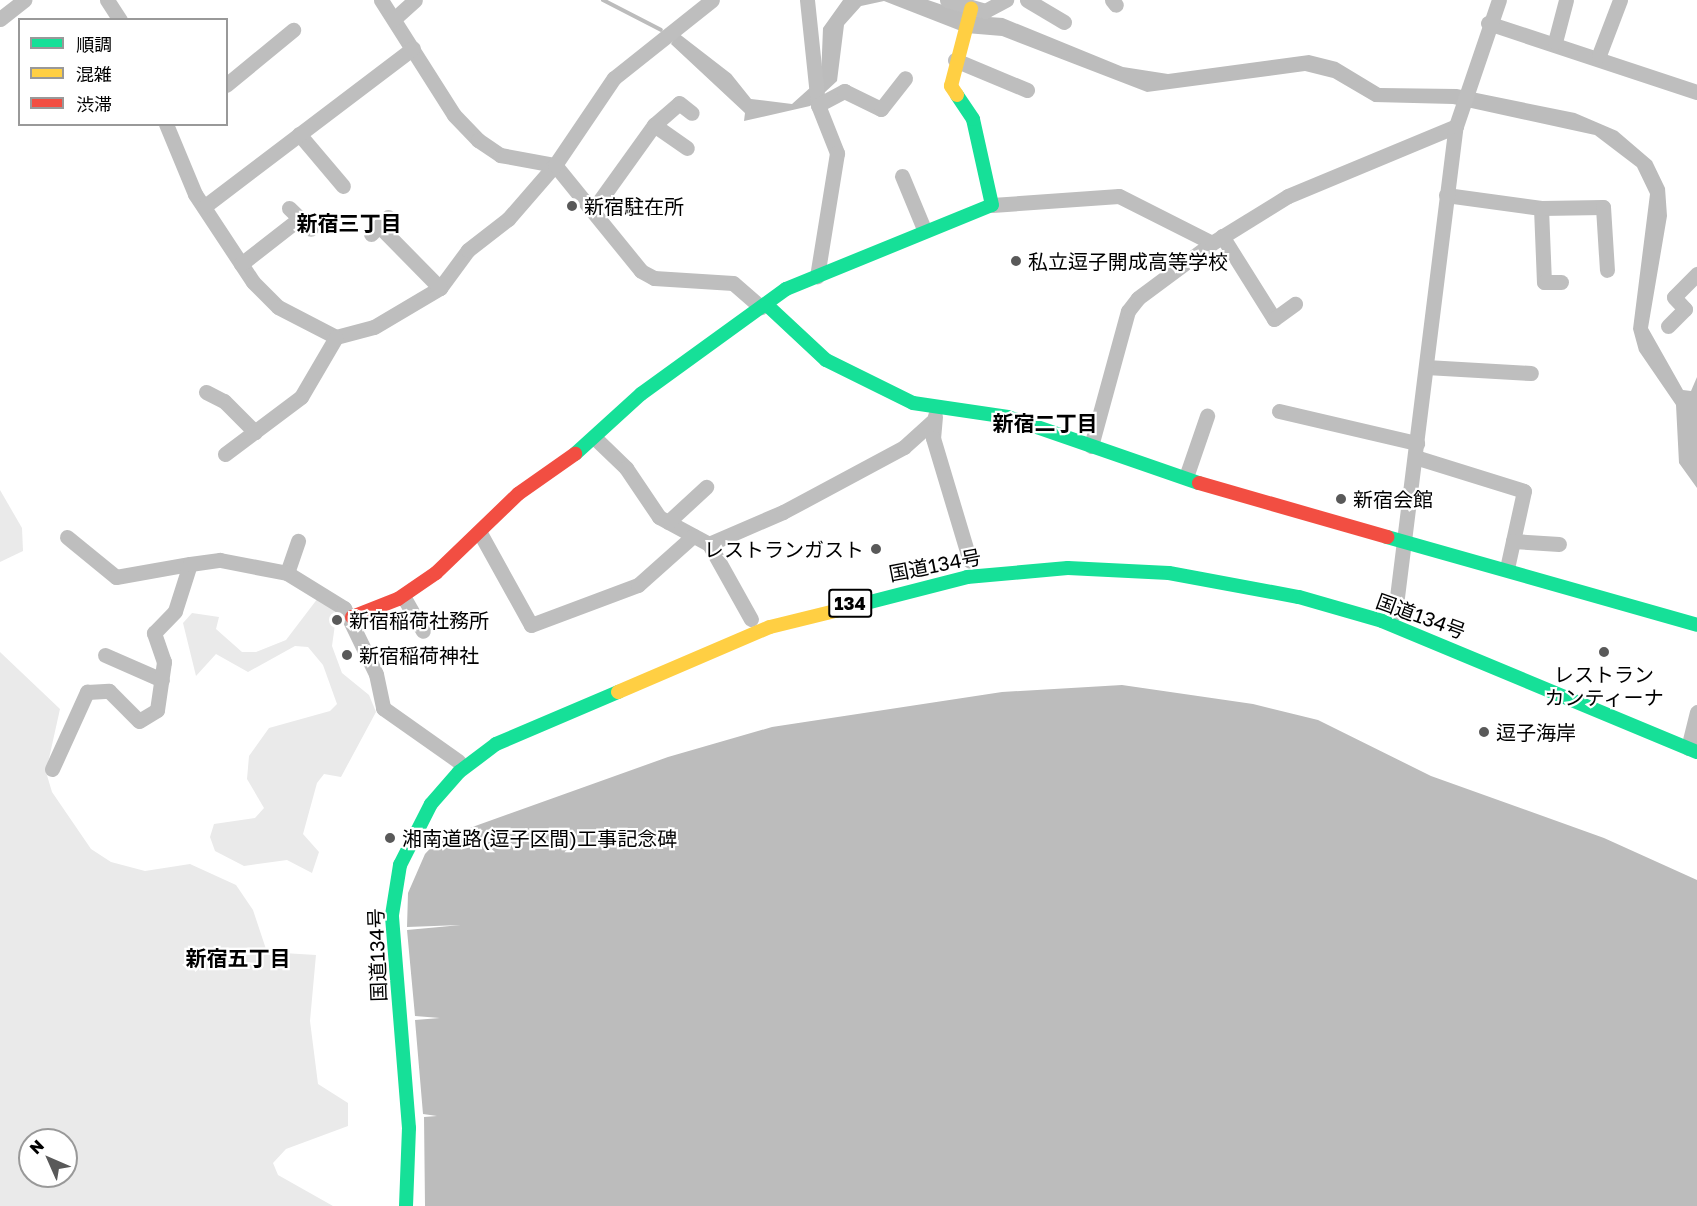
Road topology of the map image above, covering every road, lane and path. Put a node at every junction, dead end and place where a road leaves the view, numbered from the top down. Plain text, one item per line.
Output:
1 (24, 0) edge
2 (107, 0) edge
3 (381, 0) edge
4 (416, 0) edge
5 (712, 0) edge
6 (807, 0) edge
7 (947, 0) edge
8 (1006, 0) edge
9 (1027, 0) edge
10 (1499, 0) edge
11 (1566, 0) edge
12 (1620, 0) edge
13 (970, 11) junction
14 (119, 18) edge
15 (0, 19) edge
16 (394, 19) junction
17 (1064, 22) dead end
18 (1488, 23) junction
19 (293, 30) dead end
20 (1555, 42) junction
21 (413, 48) junction
22 (1599, 56) junction
23 (955, 60) junction
24 (904, 78) dead end
25 (228, 83) edge
26 (1027, 90) dead end
27 (1697, 92) edge
28 (818, 103) junction
29 (692, 112) dead end
30 (654, 125) junction
31 (1456, 126) junction
32 (171, 127) edge
33 (299, 134) junction
34 (687, 148) dead end
35 (555, 165) junction
36 (902, 176) dead end
37 (343, 186) dead end
38 (1446, 195) junction
39 (992, 205) junction
40 (205, 206) junction
41 (1541, 208) junction
42 (593, 210) junction
43 (300, 218) dead end
44 (379, 226) dead end
45 (924, 229) junction
46 (1217, 240) junction
47 (241, 264) junction
48 (1607, 270) dead end
49 (1697, 274) edge
50 (817, 276) junction
51 (1561, 282) dead end
52 (440, 288) junction
53 (1295, 304) dead end
54 (764, 306) junction
55 (1668, 326) dead end
56 (336, 337) junction
57 (1426, 367) junction
58 (1532, 373) dead end
59 (206, 392) dead end
60 (1279, 411) dead end
61 (935, 416) junction
62 (1207, 416) dead end
63 (255, 432) junction
64 (596, 439) junction
65 (1091, 446) junction
66 (1416, 450) junction
67 (225, 454) dead end
68 (1185, 477) junction
69 (706, 486) dead end
70 (668, 522) junction
71 (480, 533) junction
72 (693, 536) junction
73 (67, 537) dead end
74 (1408, 539) junction
75 (298, 541) dead end
76 (1513, 541) junction
77 (709, 544) junction
78 (1559, 544) dead end
79 (970, 561) dead end
80 (190, 564) junction
81 (1507, 568) junction
82 (287, 573) junction
83 (403, 596) junction
84 (1395, 613) dead end
85 (352, 617) junction
86 (751, 619) dead end
87 (1697, 625) edge
88 (423, 631) dead end
89 (105, 655) dead end
90 (162, 680) junction
91 (1697, 712) edge
92 (1692, 750) edge
93 (458, 761) dead end
94 (52, 769) dead end
95 (406, 1206) edge

1 - 15 street
2 - 14 street
3 - 16 street
4 - 16 street
5 - 35 street
6 - 28 street
7 - 13 street
8 - 13 street
9 - 17 street
10 - 18 street
11 - 20 street
12 - 22 street
13 - 23 main road
16 - 21 street
18 - 20 street
18 - 31 street
19 - 25 street
20 - 22 street
21 - 33 street
21 - 35 street
22 - 27 street
23 - 26 street
23 - 39 main road
24 - 28 street
28 - 50 street
29 - 30 street
30 - 34 street
30 - 42 street
31 - 38 street
31 - 46 street
32 - 40 street
33 - 37 street
33 - 40 street
35 - 42 street
35 - 52 street
36 - 45 street
38 - 41 street
38 - 57 street
39 - 45 main road
39 - 46 street
40 - 47 street
41 - 48 street
41 - 51 street
42 - 54 street
43 - 47 street
44 - 52 street
45 - 50 main road
46 - 53 street
46 - 65 street
47 - 56 street
49 - 55 street
50 - 54 main road
52 - 56 street
54 - 61 main road
54 - 64 main road
56 - 63 street
57 - 58 street
57 - 66 street
59 - 63 street
60 - 66 street
61 - 65 main road
61 - 77 street
61 - 79 street
62 - 68 street
63 - 67 street
64 - 70 street
64 - 71 main road
65 - 68 main road
66 - 74 street
66 - 76 street
68 - 74 main road
69 - 70 street
70 - 72 street
71 - 72 street
71 - 83 main road
72 - 77 street
73 - 80 street
74 - 81 main road
74 - 84 street
75 - 82 street
76 - 78 street
76 - 81 street
77 - 86 street
80 - 82 street
80 - 90 street
81 - 87 main road
82 - 85 street
83 - 85 main road
83 - 88 street
85 - 93 street
89 - 90 street
90 - 94 street
91 - 92 street
92 - 95 main road, 国道134号 / 134

